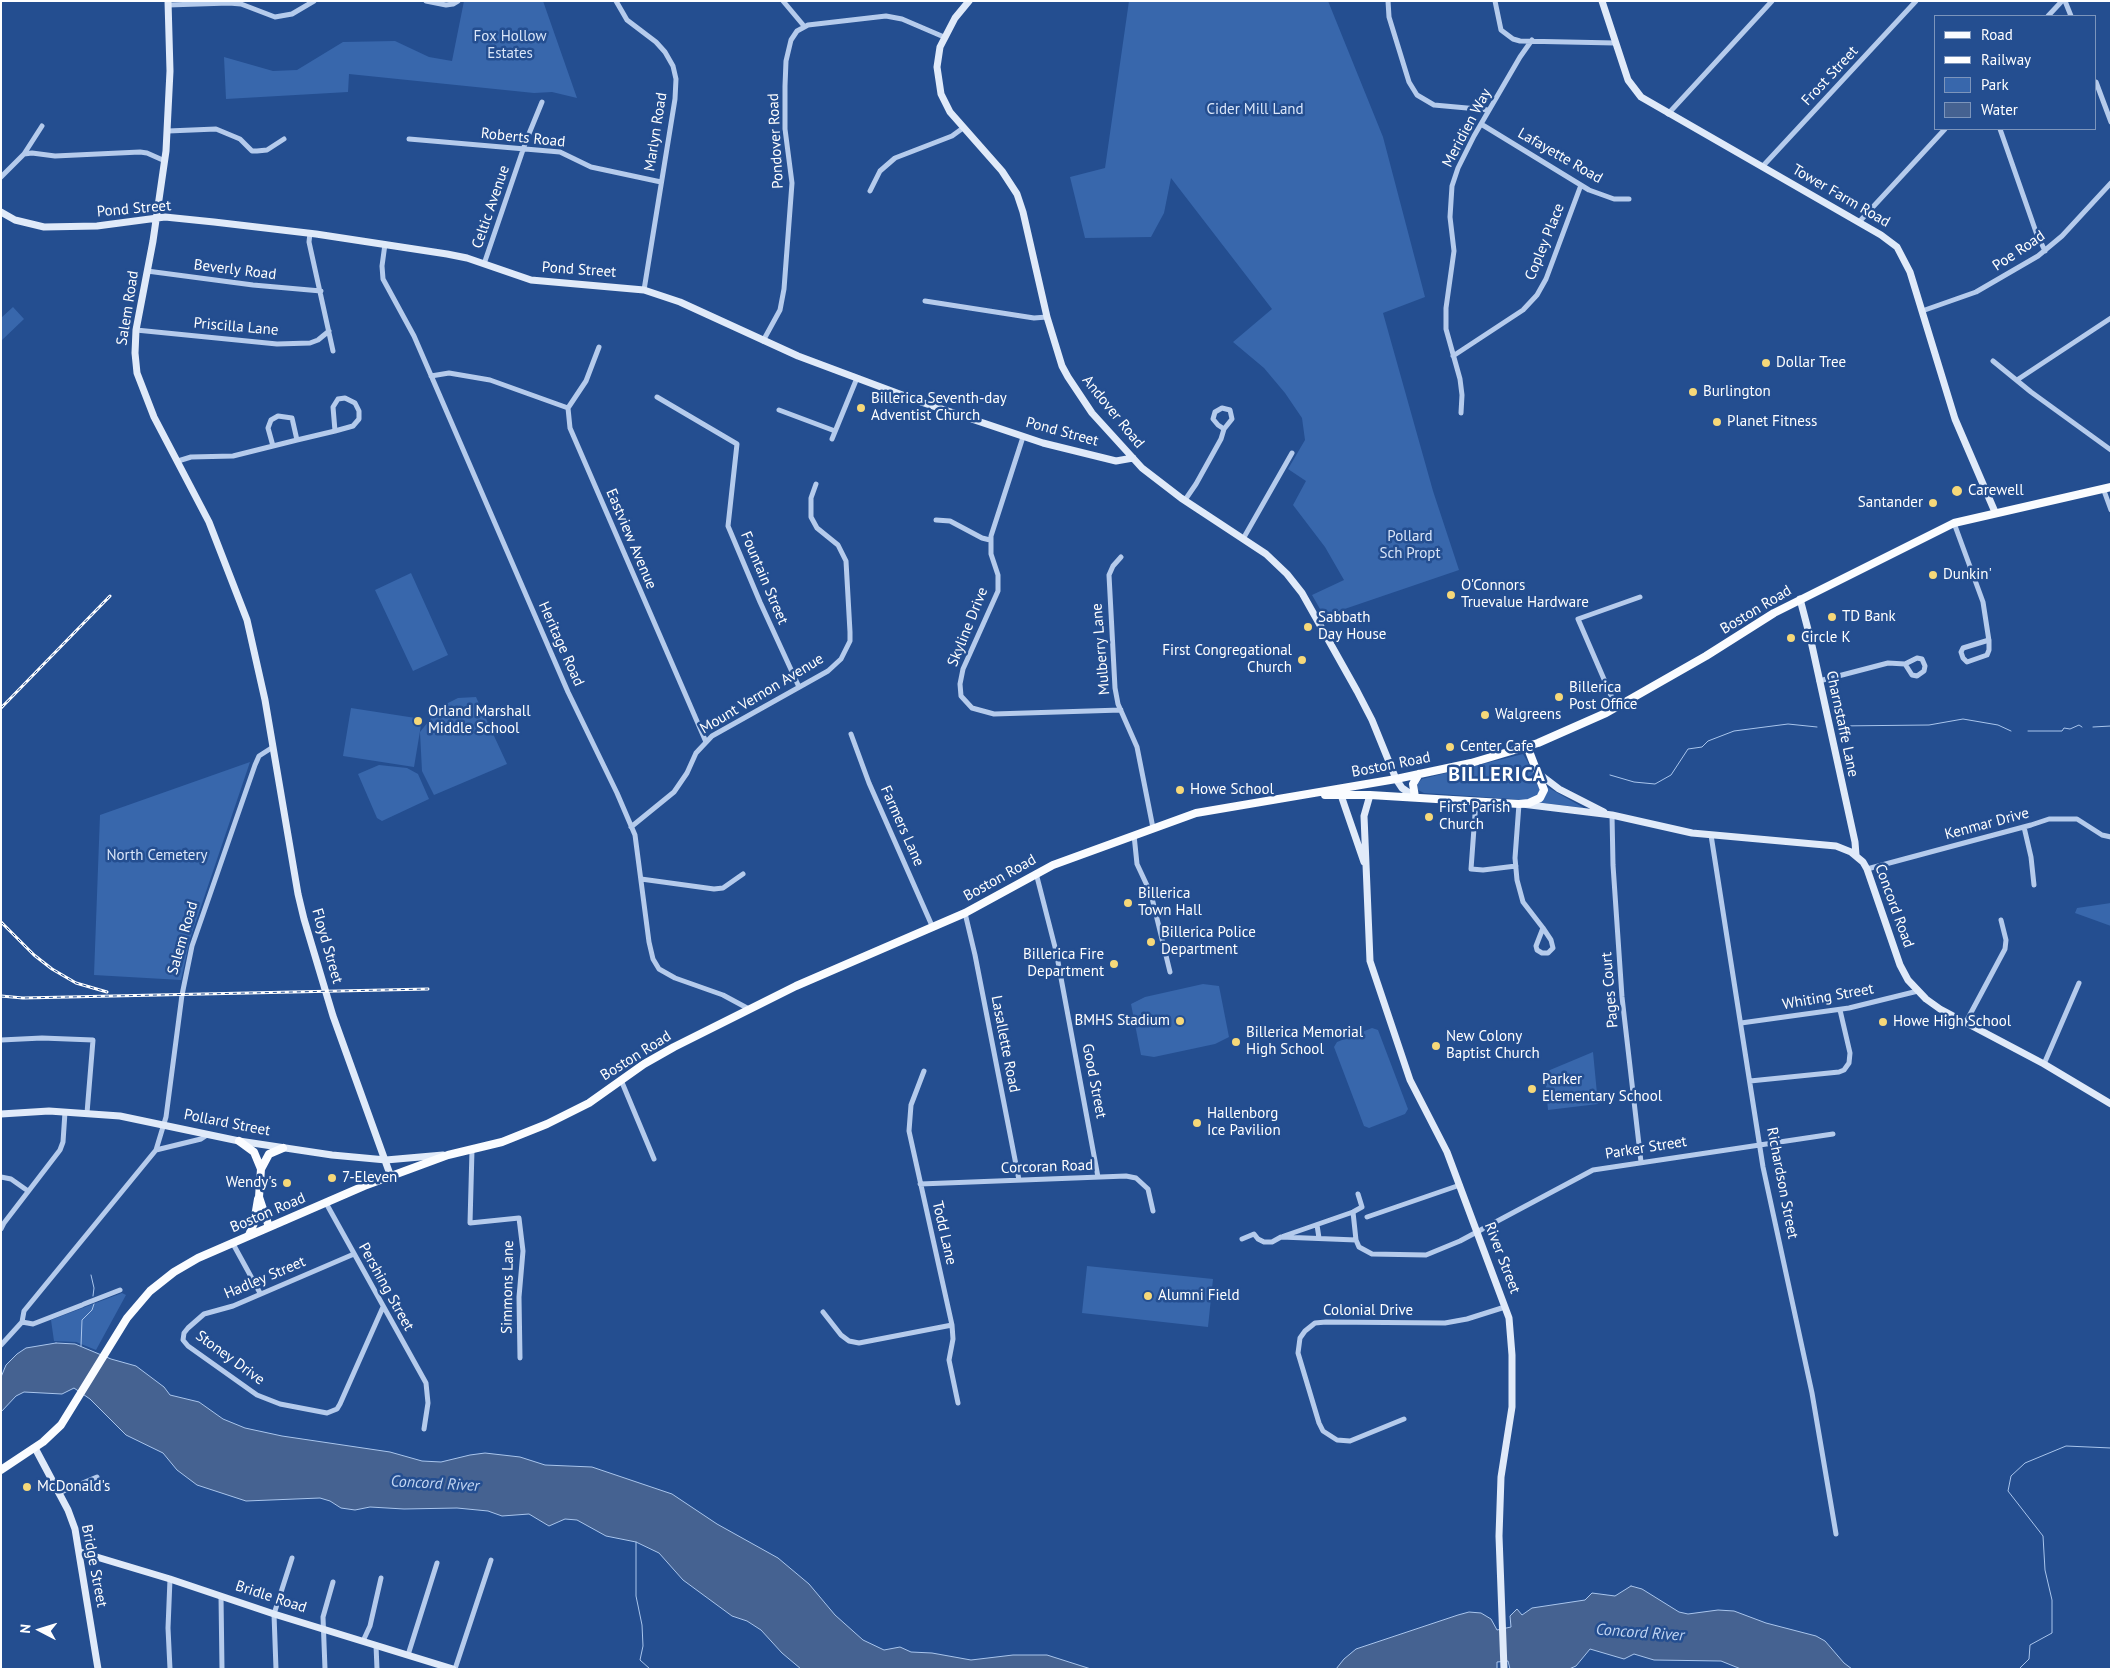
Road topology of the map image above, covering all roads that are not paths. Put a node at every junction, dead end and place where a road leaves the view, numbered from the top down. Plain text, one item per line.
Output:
1 (314, 1) edge
2 (426, 1) edge
3 (458, 1) edge
4 (616, 1) edge
5 (783, 1) edge
6 (969, 1) edge
7 (1388, 1) edge
8 (1495, 1) edge
9 (1602, 1) edge
10 (1772, 1) edge
11 (1916, 1) edge
12 (2064, 1) edge
13 (168, 3) edge
14 (2049, 15) edge
15 (2071, 15) edge
16 (804, 26) junction
17 (944, 37) junction
18 (1532, 40) junction
19 (1615, 43) junction
20 (2097, 85) edge
21 (542, 102) dead end
22 (1489, 110) junction
23 (1668, 114) junction
24 (2111, 122) edge
25 (1481, 124) junction
26 (42, 126) dead end
27 (964, 128) junction
28 (168, 130) junction
29 (1944, 130) edge
30 (2000, 130) edge
31 (284, 139) dead end
32 (409, 139) dead end
33 (524, 148) junction
34 (24, 154) junction
35 (165, 161) junction
36 (1762, 167) junction
37 (1, 177) edge
38 (661, 182) junction
39 (2111, 183) edge
40 (1582, 185) junction
41 (870, 191) dead end
42 (1629, 199) dead end
43 (1, 212) edge
44 (157, 218) junction
45 (1859, 222) junction
46 (310, 233) junction
47 (385, 244) junction
48 (2044, 251) junction
49 (484, 264) junction
50 (147, 271) junction
51 (644, 290) junction
52 (321, 291) junction
53 (925, 301) dead end
54 (1922, 311) junction
55 (1047, 316) junction
56 (2111, 318) edge
57 (136, 330) junction
58 (329, 331) junction
59 (763, 340) junction
60 (599, 347) dead end
61 (333, 351) dead end
62 (1453, 356) junction
63 (1993, 361) dead end
64 (431, 376) junction
65 (857, 378) junction
66 (2017, 380) junction
67 (657, 397) dead end
68 (568, 408) junction
69 (779, 410) dead end
70 (1460, 413) dead end
71 (1224, 429) dead end
72 (335, 431) junction
73 (835, 431) junction
74 (1023, 437) junction
75 (297, 440) junction
76 (832, 440) dead end
77 (273, 446) junction
78 (2111, 450) edge
79 (1292, 453) dead end
80 (1133, 458) junction
81 (178, 461) junction
82 (816, 484) dead end
83 (2107, 488) edge
84 (1185, 500) junction
85 (2111, 510) edge
86 (1995, 512) junction
87 (936, 520) dead end
88 (1954, 523) junction
89 (1243, 539) junction
90 (990, 540) junction
91 (1121, 557) dead end
92 (1640, 598) dead end
93 (1800, 599) junction
94 (1989, 640) junction
95 (1905, 664) dead end
96 (1819, 681) junction
97 (799, 687) junction
98 (1616, 707) junction
99 (1121, 710) junction
100 (267, 714) joint
101 (851, 734) dead end
102 (706, 742) junction
103 (1527, 746) junction
104 (273, 747) junction
105 (1538, 773) junction
106 (1419, 774) junction
107 (1396, 779) junction
108 (1342, 791) junction
109 (1370, 795) junction
110 (1415, 797) junction
111 (1476, 801) junction
112 (1519, 804) junction
113 (1612, 815) junction
114 (631, 827) junction
115 (2024, 827) junction
116 (1153, 828) junction
117 (1134, 835) junction
118 (1712, 836) junction
119 (2111, 837) edge
120 (1856, 855) junction
121 (1516, 866) junction
122 (1866, 869) junction
123 (1036, 873) junction
124 (744, 874) dead end
125 (1368, 875) junction
126 (641, 879) junction
127 (2034, 885) dead end
128 (965, 913) junction
129 (2001, 920) dead end
130 (934, 928) junction
131 (1543, 928) junction
132 (1170, 972) dead end
133 (2079, 983) dead end
134 (1918, 991) junction
135 (749, 1009) junction
136 (1840, 1010) junction
137 (1966, 1022) junction
138 (1741, 1023) junction
139 (2, 1040) edge
140 (1, 1046) edge
141 (2044, 1064) junction
142 (924, 1071) dead end
143 (621, 1080) junction
144 (1750, 1081) junction
145 (2111, 1104) edge
146 (65, 1112) junction
147 (87, 1113) junction
148 (1, 1114) edge
149 (163, 1124) junction
150 (1833, 1134) dead end
151 (207, 1135) junction
152 (239, 1142) junction
153 (379, 1142) junction
154 (1760, 1144) junction
155 (283, 1148) junction
156 (156, 1150) junction
157 (472, 1150) junction
158 (448, 1155) junction
159 (368, 1158) junction
160 (654, 1158) dead end
161 (386, 1160) junction
162 (1641, 1162) junction
163 (261, 1168) junction
164 (1, 1177) edge
165 (391, 1177) junction
166 (1098, 1177) junction
167 (1019, 1180) junction
168 (920, 1184) junction
169 (1460, 1185) junction
170 (28, 1191) junction
171 (1358, 1194) dead end
172 (259, 1197) junction
173 (326, 1203) junction
174 (1153, 1211) dead end
175 (1353, 1212) junction
176 (1367, 1216) dead end
177 (1317, 1225) junction
178 (269, 1227) junction
179 (1, 1229) edge
180 (1477, 1230) junction
181 (249, 1235) junction
182 (1281, 1237) junction
183 (1319, 1238) junction
184 (1242, 1239) dead end
185 (1356, 1240) junction
186 (232, 1242) junction
187 (354, 1254) junction
188 (120, 1290) dead end
189 (260, 1293) junction
190 (383, 1307) junction
191 (1506, 1307) junction
192 (823, 1312) dead end
193 (22, 1322) junction
194 (952, 1325) junction
195 (188, 1328) joint
196 (1, 1345) edge
197 (520, 1358) dead end
198 (958, 1403) dead end
199 (1404, 1419) dead end
200 (424, 1429) dead end
201 (35, 1448) junction
202 (1, 1470) edge
203 (97, 1477) dead end
204 (60, 1493) junction
205 (1836, 1534) dead end
206 (80, 1552) junction
207 (292, 1558) dead end
208 (491, 1560) dead end
209 (437, 1563) dead end
210 (381, 1578) dead end
211 (170, 1579) junction
212 (333, 1582) dead end
213 (221, 1596) junction
214 (274, 1614) junction
215 (322, 1629) junction
216 (363, 1641) junction
217 (376, 1646) junction
218 (408, 1655) junction
219 (430, 1665) edge
220 (1504, 1665) edge
221 (98, 1669) edge
222 (170, 1669) edge
223 (222, 1669) edge
224 (276, 1669) edge
225 (325, 1669) edge
226 (377, 1669) edge
227 (454, 1669) edge

1 - 13 street
2 - 3 street
4 - 38 street, Marlyn Road
5 - 16 street
6 - 17 main road, Andover Road
7 - 22 street
8 - 18 street
9 - 19 main road, Tower Farm Road
10 - 23 street
11 - 36 street, Frost Street
12 - 14 street
12 - 15 street
13 - 28 main road, Salem Road
16 - 17 street
16 - 59 street, Pondover Road
17 - 27 main road, Andover Road
18 - 19 street
18 - 22 street, Meridien Way
19 - 23 main road, Tower Farm Road
20 - 24 street
21 - 33 street, Celtic Avenue
22 - 25 street, Meridien Way
23 - 36 main road, Tower Farm Road
25 - 40 street, Lafayette Road
25 - 62 street, Meridien Way
26 - 34 street
27 - 41 street
27 - 55 main road, Andover Road
28 - 31 street
28 - 35 main road, Salem Road
29 - 45 street
30 - 48 street
32 - 33 street, Roberts Road
33 - 38 street, Roberts Road
33 - 49 street, Celtic Avenue
34 - 35 street
34 - 37 street
35 - 44 main road, Salem Road
36 - 45 main road, Tower Farm Road
38 - 51 street, Marlyn Road
39 - 48 street, Poe Road
40 - 42 street, Lafayette Road
40 - 62 street, Copley Place
43 - 44 main road, Pond Street
44 - 46 main road, Pond Street
44 - 50 main road, Salem Road
45 - 54 main road, Tower Farm Road
46 - 47 main road, Pond Street
46 - 52 street
47 - 49 main road, Pond Street
47 - 64 street, Heritage Road
48 - 54 street, Poe Road
49 - 51 main road, Pond Street
50 - 52 street, Beverly Road
50 - 57 main road, Salem Road
51 - 59 main road, Pond Street
52 - 58 street
53 - 55 street
54 - 86 main road, Tower Farm Road
55 - 80 main road, Andover Road
56 - 66 street
57 - 58 street, Priscilla Lane
57 - 81 main road, Salem Road
58 - 61 street
59 - 65 main road, Pond Street
60 - 68 street
62 - 70 street, Meridien Way
63 - 66 street
64 - 68 street
64 - 114 street, Heritage Road
65 - 73 street
65 - 74 main road, Pond Street
66 - 78 street
67 - 97 street, Fountain Street
68 - 102 street, Eastview Avenue
69 - 73 street
71 - 84 street
72 - 72 street
72 - 75 street
73 - 76 street
74 - 80 main road, Pond Street
74 - 90 street, Skyline Drive
75 - 77 street
75 - 77 street
77 - 81 street
79 - 89 street
80 - 84 main road, Andover Road
81 - 100 main road, Salem Road
82 - 97 street, Mount Vernon Avenue
83 - 85 street
83 - 86 main road, Boston Road
84 - 89 main road, Andover Road
86 - 88 main road, Boston Road
87 - 90 street
88 - 93 main road, Boston Road
88 - 94 street
89 - 107 main road, Andover Road
90 - 99 street, Skyline Drive
91 - 99 street, Mulberry Lane
92 - 98 street
93 - 96 main road, Charnstaffe Lane
93 - 98 main road, Boston Road
94 - 94 street
95 - 96 street
96 - 120 main road, Charnstaffe Lane
97 - 102 street, Mount Vernon Avenue
98 - 103 main road, Boston Road
99 - 116 street, Mulberry Lane
100 - 104 main road, Floyd Street
101 - 130 street, Farmers Lane
102 - 114 street, Mount Vernon Avenue
103 - 105 main road
103 - 106 main road, Boston Road
104 - 149 street, Salem Road
104 - 153 main road, Floyd Street
105 - 112 main road, Concord Road
105 - 113 main road
106 - 107 main road, Boston Road
106 - 110 main road
107 - 108 main road, Boston Road
107 - 110 main road
108 - 109 main road, Concord Road
108 - 116 main road, Boston Road
108 - 125 main road, River Street
109 - 110 main road, Concord Road
109 - 125 main road, River Street
110 - 111 main road, Concord Road
111 - 112 main road, Concord Road
111 - 121 street
112 - 113 main road, Concord Road
112 - 121 street
113 - 118 main road, Concord Road
113 - 162 street, Pages Court
114 - 126 street, Heritage Road
115 - 119 street, Kenmar Drive
115 - 122 street, Kenmar Drive
115 - 127 street
116 - 117 main road, Boston Road
117 - 123 main road, Boston Road
117 - 132 street
118 - 120 main road, Concord Road
118 - 138 street, Richardson Street
120 - 122 main road, Concord Road
121 - 131 street
122 - 134 main road, Concord Road
123 - 128 main road, Boston Road
123 - 166 street, Good Street
124 - 126 street
125 - 169 main road, River Street
126 - 135 street, Heritage Road
128 - 130 main road, Boston Road
128 - 167 street, Lasallette Road
129 - 137 street
130 - 135 main road, Boston Road
131 - 131 street
133 - 141 street
134 - 136 street, Whiting Street
134 - 137 main road, Concord Road
135 - 143 main road, Boston Road
136 - 138 street, Whiting Street
136 - 144 street
137 - 141 main road, Concord Road
138 - 144 street, Richardson Street
139 - 140 street
139 - 147 street
141 - 145 main road, Concord Road
142 - 168 street, Todd Lane
143 - 157 main road, Boston Road
143 - 160 street
144 - 154 street, Richardson Street
146 - 147 main road, Pollard Street
146 - 148 main road, Pollard Street
146 - 170 street
147 - 149 main road, Pollard Street
149 - 151 main road, Pollard Street
149 - 156 street, Salem Road
150 - 154 street, Parker Street
151 - 152 main road, Pollard Street
151 - 156 street
152 - 155 main road, Pollard Street
152 - 163 main road
153 - 159 main road
153 - 161 main road, Floyd Street
154 - 162 street, Parker Street
154 - 205 street, Richardson Street
155 - 159 main road, Pollard Street
155 - 163 main road
156 - 193 street, Salem Road
157 - 158 main road, Boston Road
157 - 197 street, Simmons Lane
158 - 161 main road, Pollard Street
158 - 165 main road, Boston Road
159 - 161 main road, Pollard Street
161 - 165 main road, Floyd Street
162 - 180 street, Parker Street
163 - 172 main road
164 - 170 street
165 - 173 main road, Boston Road
166 - 167 street, Corcoran Road
166 - 174 street, Corcoran Road
167 - 168 street, Corcoran Road
168 - 194 street, Todd Lane
169 - 176 street
169 - 180 main road, River Street
170 - 179 street
171 - 175 street
172 - 178 main road
172 - 181 main road
173 - 178 main road, Boston Road
173 - 187 street, Pershing Street
175 - 177 street
175 - 185 street
177 - 182 street
177 - 183 street
178 - 181 main road, Boston Road
180 - 185 street, Parker Street
180 - 191 main road, River Street
181 - 186 main road, Boston Road
182 - 183 street
182 - 184 street
183 - 185 street
186 - 189 street
186 - 201 main road, Boston Road
187 - 189 street, Hadley Street
187 - 190 street, Pershing Street
188 - 193 street
189 - 195 street, Hadley Street
190 - 195 street, Stoney Drive
190 - 200 street, Pershing Street
191 - 199 street, Colonial Drive
191 - 220 main road, River Street
192 - 194 street
193 - 196 street, Salem Road
194 - 198 street, Todd Lane
201 - 202 main road, Boston Road
201 - 204 main road, Bridge Street
203 - 204 street
204 - 206 main road, Bridge Street
206 - 211 main road, Bridle Road
206 - 221 main road, Bridge Street
207 - 214 street
208 - 227 street
209 - 218 street
210 - 216 street
211 - 213 main road, Bridle Road
211 - 222 street
212 - 215 street
213 - 214 main road, Bridle Road
213 - 223 street
214 - 215 main road, Bridle Road
214 - 224 street
215 - 216 main road, Bridle Road
215 - 225 street
216 - 217 main road, Bridle Road
217 - 218 main road, Bridle Road
217 - 226 street
218 - 219 main road, Bridle Road
219 - 227 main road, Bridle Road

